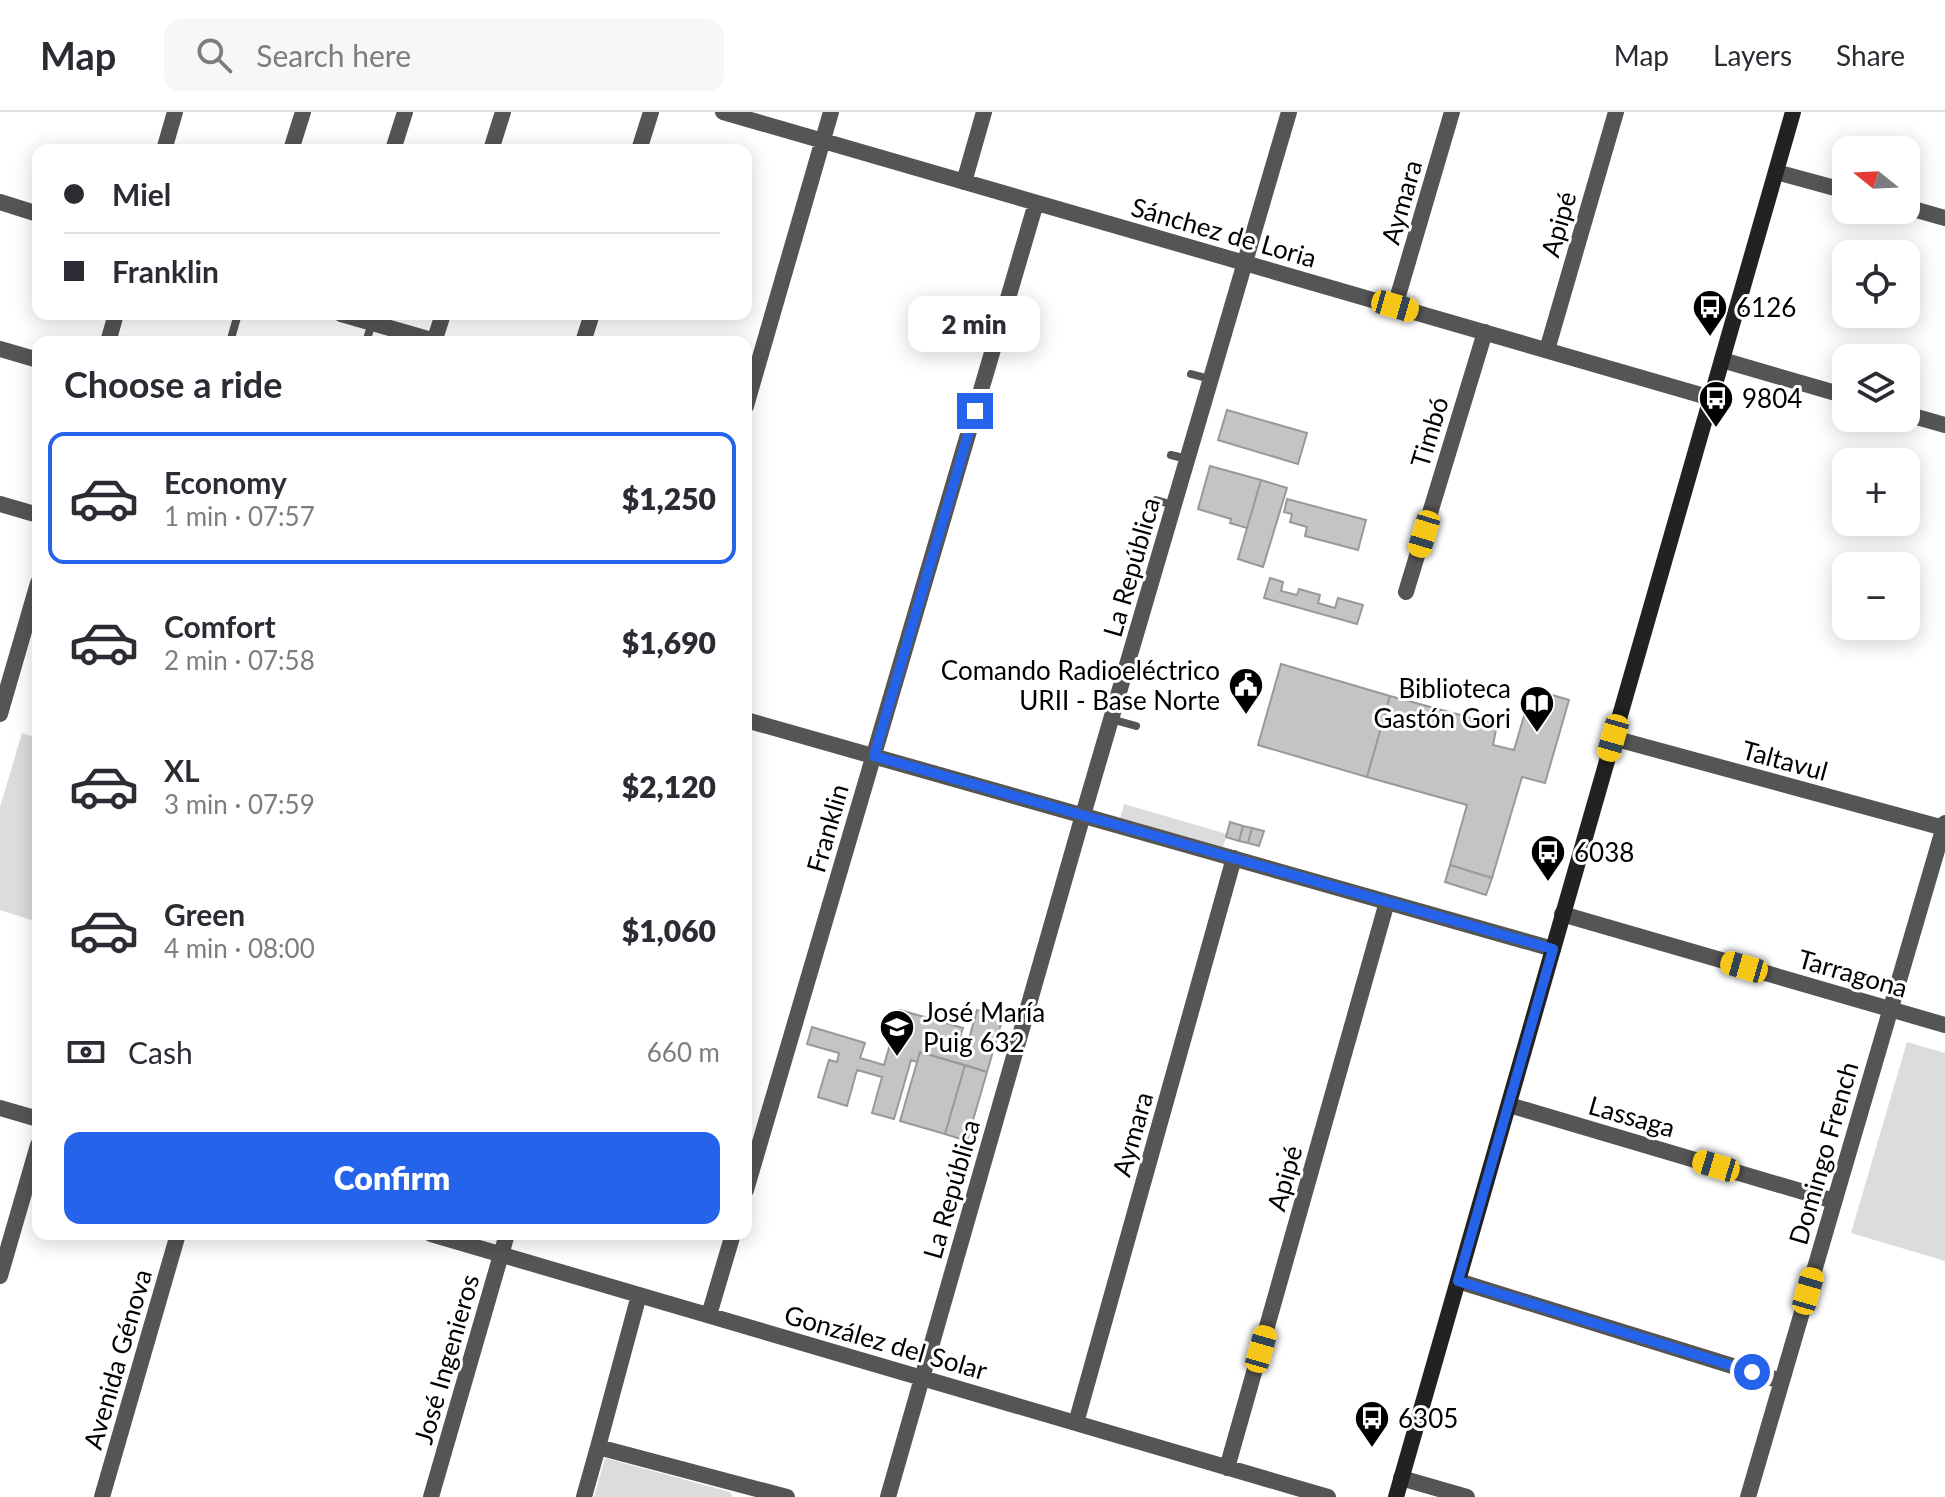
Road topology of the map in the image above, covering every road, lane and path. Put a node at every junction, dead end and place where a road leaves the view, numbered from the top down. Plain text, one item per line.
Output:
1 (175, 112) edge
2 (303, 112) edge
3 (405, 112) edge
4 (503, 112) edge
5 (651, 112) edge
6 (723, 112) edge
7 (831, 112) edge
8 (984, 112) edge
9 (1289, 112) edge
10 (1452, 112) edge
11 (1616, 112) edge
12 (1793, 112) edge
13 (823, 141) junction
14 (166, 144) edge
15 (293, 144) edge
16 (395, 144) edge
17 (493, 144) edge
18 (641, 144) edge
19 (1776, 172) junction
20 (964, 182) junction
21 (1832, 187) edge
22 (0, 202) edge
23 (1036, 203) junction
24 (1920, 211) edge
25 (32, 212) edge
26 (1945, 218) edge
27 (1245, 263) junction
28 (1395, 306) junction
29 (362, 320) edge
30 (372, 323) junction
31 (1485, 332) junction
32 (368, 336) edge
33 (415, 336) edge
34 (0, 349) edge
35 (1547, 350) junction
36 (32, 358) edge
37 (1722, 360) junction
38 (1191, 374) dead end
39 (1211, 380) junction
40 (752, 385) edge
41 (1832, 392) edge
42 (1711, 398) junction
43 (1920, 418) edge
44 (1945, 425) edge
45 (1156, 500) dead end
46 (0, 504) edge
47 (1174, 505) junction
48 (32, 513) edge
49 (1406, 592) dead end
50 (32, 604) edge
51 (0, 714) edge
52 (1111, 719) junction
53 (752, 722) edge
54 (1136, 726) dead end
55 (1613, 738) junction
56 (874, 756) junction
57 (1083, 815) junction
58 (1944, 826) edge
59 (1234, 858) junction
60 (1387, 902) junction
61 (1562, 914) junction
62 (1553, 949) junction
63 (1890, 1010) junction
64 (1945, 1025) edge
65 (1509, 1105) junction
66 (0, 1108) edge
67 (32, 1117) edge
68 (32, 1166) edge
69 (752, 1170) edge
70 (1834, 1201) junction
71 (176, 1240) edge
72 (452, 1240) edge
73 (505, 1240) edge
74 (731, 1240) edge
75 (501, 1254) junction
76 (0, 1276) edge
77 (1458, 1281) junction
78 (639, 1295) junction
79 (709, 1315) junction
80 (922, 1377) junction
81 (1781, 1381) junction
82 (1076, 1423) junction
83 (598, 1447) junction
84 (1227, 1468) junction
85 (1401, 1478) junction
86 (744, 1492) edge
87 (102, 1497) edge
88 (431, 1497) edge
89 (584, 1497) edge
90 (787, 1497) edge
91 (888, 1497) edge
92 (1328, 1497) edge
93 (1396, 1497) edge
94 (1467, 1497) edge
95 (1748, 1497) edge

1 - 14 street
2 - 15 street
3 - 16 street
4 - 17 street
5 - 18 street
6 - 13 street, Sánchez de Loria
7 - 13 street
8 - 20 street
9 - 27 street, La República
10 - 28 street, Aymara
11 - 35 street, Apipé
12 - 19 main road
13 - 20 street, Sánchez de Loria
13 - 40 street
19 - 21 street
19 - 37 main road
20 - 23 street, Sánchez de Loria
22 - 25 street
23 - 27 street, Sánchez de Loria
23 - 56 street, Franklin
24 - 26 street
27 - 28 street, Sánchez de Loria
27 - 39 street, La República
28 - 31 street, Sánchez de Loria
29 - 30 street
30 - 32 lane
30 - 33 street
31 - 35 street, Sánchez de Loria
31 - 49 street, Timbó
34 - 36 street
35 - 42 street, Sánchez de Loria
37 - 41 street
37 - 42 main road
38 - 39 lane
39 - 47 street, La República
42 - 55 main road
43 - 44 street
45 - 47 lane
46 - 48 street
47 - 52 street, La República
50 - 51 street
52 - 54 lane
52 - 57 street, La República
53 - 56 street
55 - 58 street, Taltavul
55 - 61 main road
56 - 57 street
56 - 69 street, Franklin
57 - 59 street
57 - 80 street, La República
58 - 63 street, Domingo French
59 - 60 street
59 - 82 street, Aymara
60 - 62 street
60 - 84 street, Apipé
61 - 62 main road
61 - 63 street, Tarragona
62 - 65 main road
63 - 64 street, Tarragona
63 - 70 street, Domingo French
65 - 70 street, Lassaga
65 - 77 main road
66 - 67 street
68 - 76 street
70 - 81 street, Domingo French
71 - 87 street, Avenida Génova
72 - 75 street, González del Solar
73 - 75 street, José Ingenieros
74 - 79 street
75 - 78 street, González del Solar
75 - 88 street, José Ingenieros
77 - 81 street
77 - 85 main road
78 - 79 street, González del Solar
78 - 83 street
79 - 80 street, González del Solar
80 - 82 street, González del Solar
80 - 91 street, La República
81 - 95 street, Domingo French
82 - 84 street, González del Solar
83 - 86 street
83 - 89 street
84 - 92 street, González del Solar
85 - 93 main road
85 - 94 street
86 - 90 street

